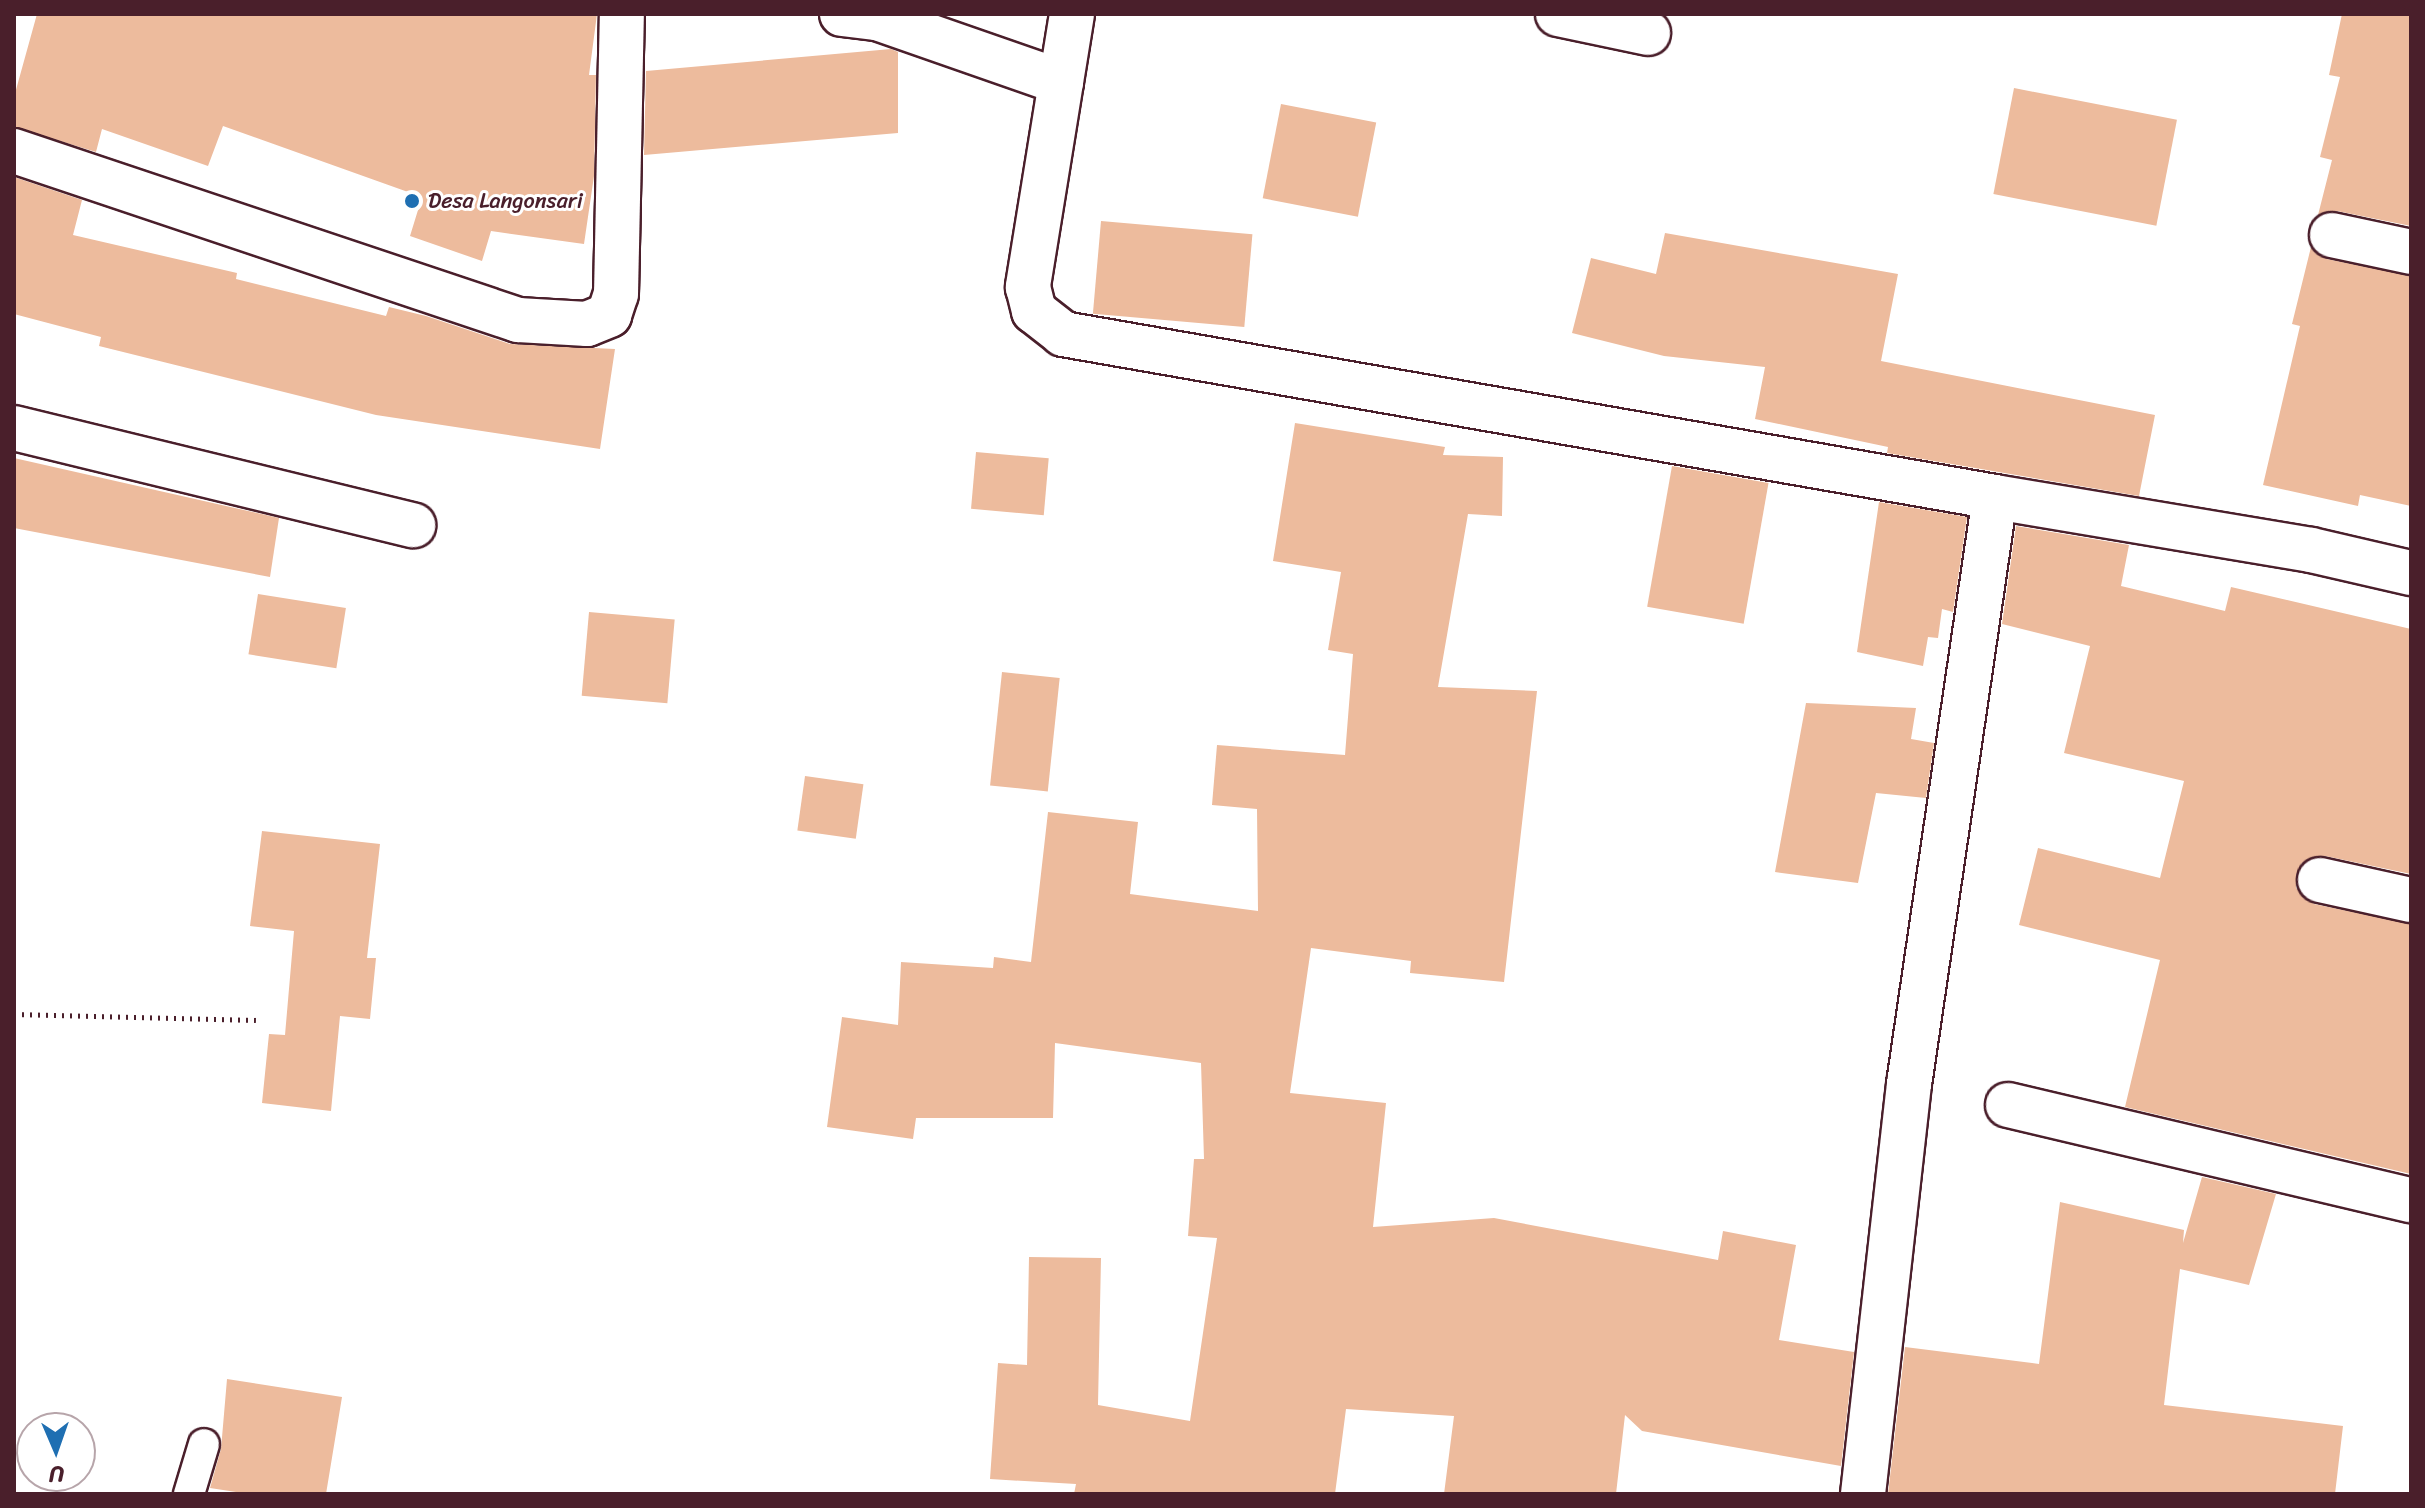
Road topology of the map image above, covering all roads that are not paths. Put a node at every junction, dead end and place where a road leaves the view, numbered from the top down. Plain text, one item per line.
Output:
1 (622, 14) edge
2 (842, 14) edge
3 (1072, 14) edge
4 (1558, 14) edge
5 (1648, 33) dead end
6 (1061, 82) junction
7 (14, 151) edge
8 (2332, 235) dead end
9 (2411, 252) edge
10 (14, 428) edge
11 (1995, 497) junction
12 (413, 525) dead end
13 (2411, 573) edge
14 (2320, 880) dead end
15 (2411, 900) edge
16 (2008, 1105) dead end
17 (2411, 1200) edge
18 (204, 1444) dead end
19 (189, 1494) edge
20 (1863, 1494) edge

1 - 7 street
2 - 6 street
3 - 6 street
4 - 5 street
6 - 11 street
8 - 9 street
10 - 12 street
11 - 13 street
11 - 20 street
14 - 15 street
16 - 17 street
18 - 19 lane

